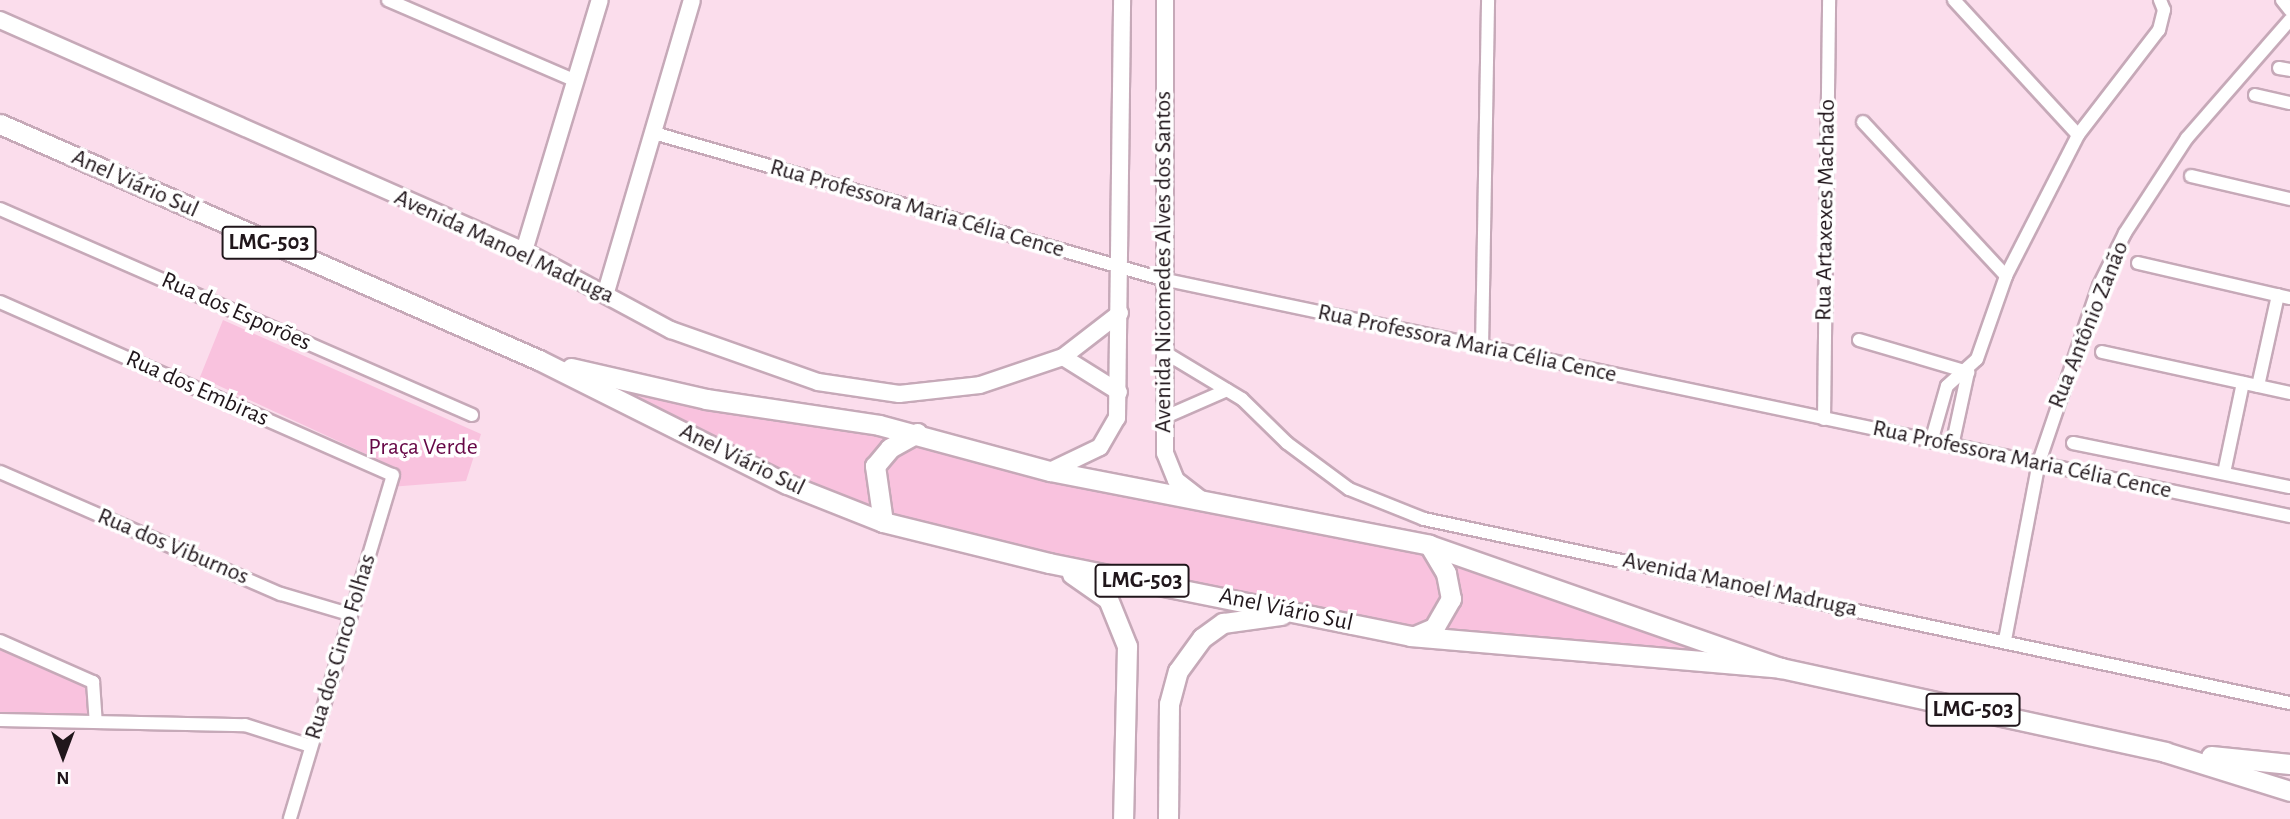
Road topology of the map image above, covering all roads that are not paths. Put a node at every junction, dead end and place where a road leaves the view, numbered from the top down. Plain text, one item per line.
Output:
1 (388, 0) edge
2 (600, 0) edge
3 (692, 0) edge
4 (1122, 0) edge
5 (1165, 0) edge
6 (1488, 0) edge
7 (1829, 0) edge
8 (1954, 0) edge
9 (2160, 0) edge
10 (2281, 0) edge
11 (2290, 9) edge
12 (0, 20) edge
13 (2290, 20) edge
14 (576, 81) junction
15 (2255, 95) dead end
16 (2290, 103) edge
17 (1863, 122) dead end
18 (0, 124) edge
19 (654, 133) junction
20 (2078, 135) junction
21 (2192, 176) dead end
22 (2290, 199) edge
23 (0, 209) edge
24 (524, 251) junction
25 (2138, 263) dead end
26 (1121, 268) junction
27 (2006, 276) junction
28 (1162, 279) junction
29 (606, 292) junction
30 (2284, 297) edge
31 (0, 302) edge
32 (1120, 313) junction
33 (1858, 340) dead end
34 (1482, 348) junction
35 (1164, 352) junction
36 (2102, 352) dead end
37 (1063, 357) junction
38 (539, 360) junction
39 (1968, 372) junction
40 (2243, 383) junction
41 (2258, 386) junction
42 (1227, 390) junction
43 (1119, 392) junction
44 (2290, 393) edge
45 (472, 415) dead end
46 (1163, 418) junction
47 (1824, 419) junction
48 (917, 433) junction
49 (1931, 442) junction
50 (2073, 443) dead end
51 (1952, 446) junction
52 (2039, 462) junction
53 (1050, 471) junction
54 (0, 472) edge
55 (2224, 473) junction
56 (393, 475) joint
57 (2290, 487) edge
58 (1209, 505) junction
59 (2290, 516) edge
60 (883, 523) junction
61 (1429, 545) junction
62 (1049, 563) junction
63 (349, 614) junction
64 (1307, 614) junction
65 (1410, 636) junction
66 (2005, 640) junction
67 (0, 641) edge
68 (1781, 668) junction
69 (2290, 703) edge
70 (0, 720) edge
71 (96, 721) junction
72 (311, 746) junction
73 (2165, 752) junction
74 (2290, 764) edge
75 (2290, 791) edge
76 (290, 819) edge
77 (1123, 819) edge
78 (1168, 819) edge

1 - 14 street
2 - 14 street
3 - 19 street
4 - 26 street, Avenida Nicomedes Alves dos Santos
5 - 28 street, Avenida Nicomedes Alves dos Santos
6 - 34 street
7 - 47 street, Rua Artaxexes Machado
8 - 20 street
9 - 20 street
10 - 11 street
12 - 24 street, Avenida Manoel Madruga
13 - 52 street, Rua Antônio Zanão
14 - 24 street
15 - 16 street
17 - 27 street
18 - 38 main road, Anel Viário Sul / LMG-503
19 - 26 street, Rua Professora Maria Célia Cence
19 - 29 street
20 - 27 street
21 - 22 street
23 - 45 street, Rua dos Esporões
24 - 29 street, Avenida Manoel Madruga
25 - 30 street
26 - 28 street, Rua Professora Maria Célia Cence
26 - 32 street, Avenida Nicomedes Alves dos Santos
27 - 39 street
28 - 34 street, Rua Professora Maria Célia Cence
28 - 35 street, Avenida Nicomedes Alves dos Santos
29 - 37 street, Avenida Manoel Madruga
30 - 41 street
31 - 56 street, Rua dos Embiras
32 - 37 street, Avenida Manoel Madruga
32 - 43 street, Avenida Nicomedes Alves dos Santos
33 - 39 street
34 - 47 street, Rua Professora Maria Célia Cence
35 - 42 street, Avenida Manoel Madruga
35 - 46 street, Avenida Nicomedes Alves dos Santos
36 - 40 street
37 - 43 street
38 - 48 main road, Anel Viário Sul / LMG-503
38 - 60 main road, Anel Viário Sul / LMG-503
39 - 49 street
39 - 51 street
40 - 41 street
40 - 55 street
41 - 44 street
42 - 46 street
42 - 66 street, Avenida Manoel Madruga
43 - 53 street, Avenida Nicomedes Alves dos Santos
46 - 58 street, Avenida Nicomedes Alves dos Santos
47 - 49 street, Rua Professora Maria Célia Cence
48 - 53 main road, Anel Viário Sul / LMG-503
48 - 60 main road
49 - 51 street, Rua Professora Maria Célia Cence
50 - 55 street
51 - 52 street, Rua Professora Maria Célia Cence
52 - 59 street, Rua Professora Maria Célia Cence
52 - 66 street, Rua Antônio Zanão
53 - 58 main road, Anel Viário Sul / LMG-503
54 - 63 street, Rua dos Viburnos
55 - 57 street
56 - 63 street, Rua dos Cinco Folhas
58 - 61 main road, Anel Viário Sul / LMG-503
60 - 62 main road, Anel Viário Sul / LMG-503
61 - 65 main road
61 - 68 main road, Anel Viário Sul / LMG-503
62 - 64 main road, Anel Viário Sul / LMG-503
62 - 77 main road
63 - 72 street, Rua dos Cinco Folhas
64 - 65 main road, Anel Viário Sul / LMG-503
64 - 78 main road
65 - 68 main road, Anel Viário Sul / LMG-503
66 - 69 street, Avenida Manoel Madruga
67 - 71 street
68 - 73 main road, Anel Viário Sul / LMG-503
70 - 71 street
71 - 72 street
72 - 76 street, Rua dos Cinco Folhas
73 - 74 main road, Anel Viário Sul / LMG-503
73 - 75 main road, Anel Viário Sul / LMG-503

